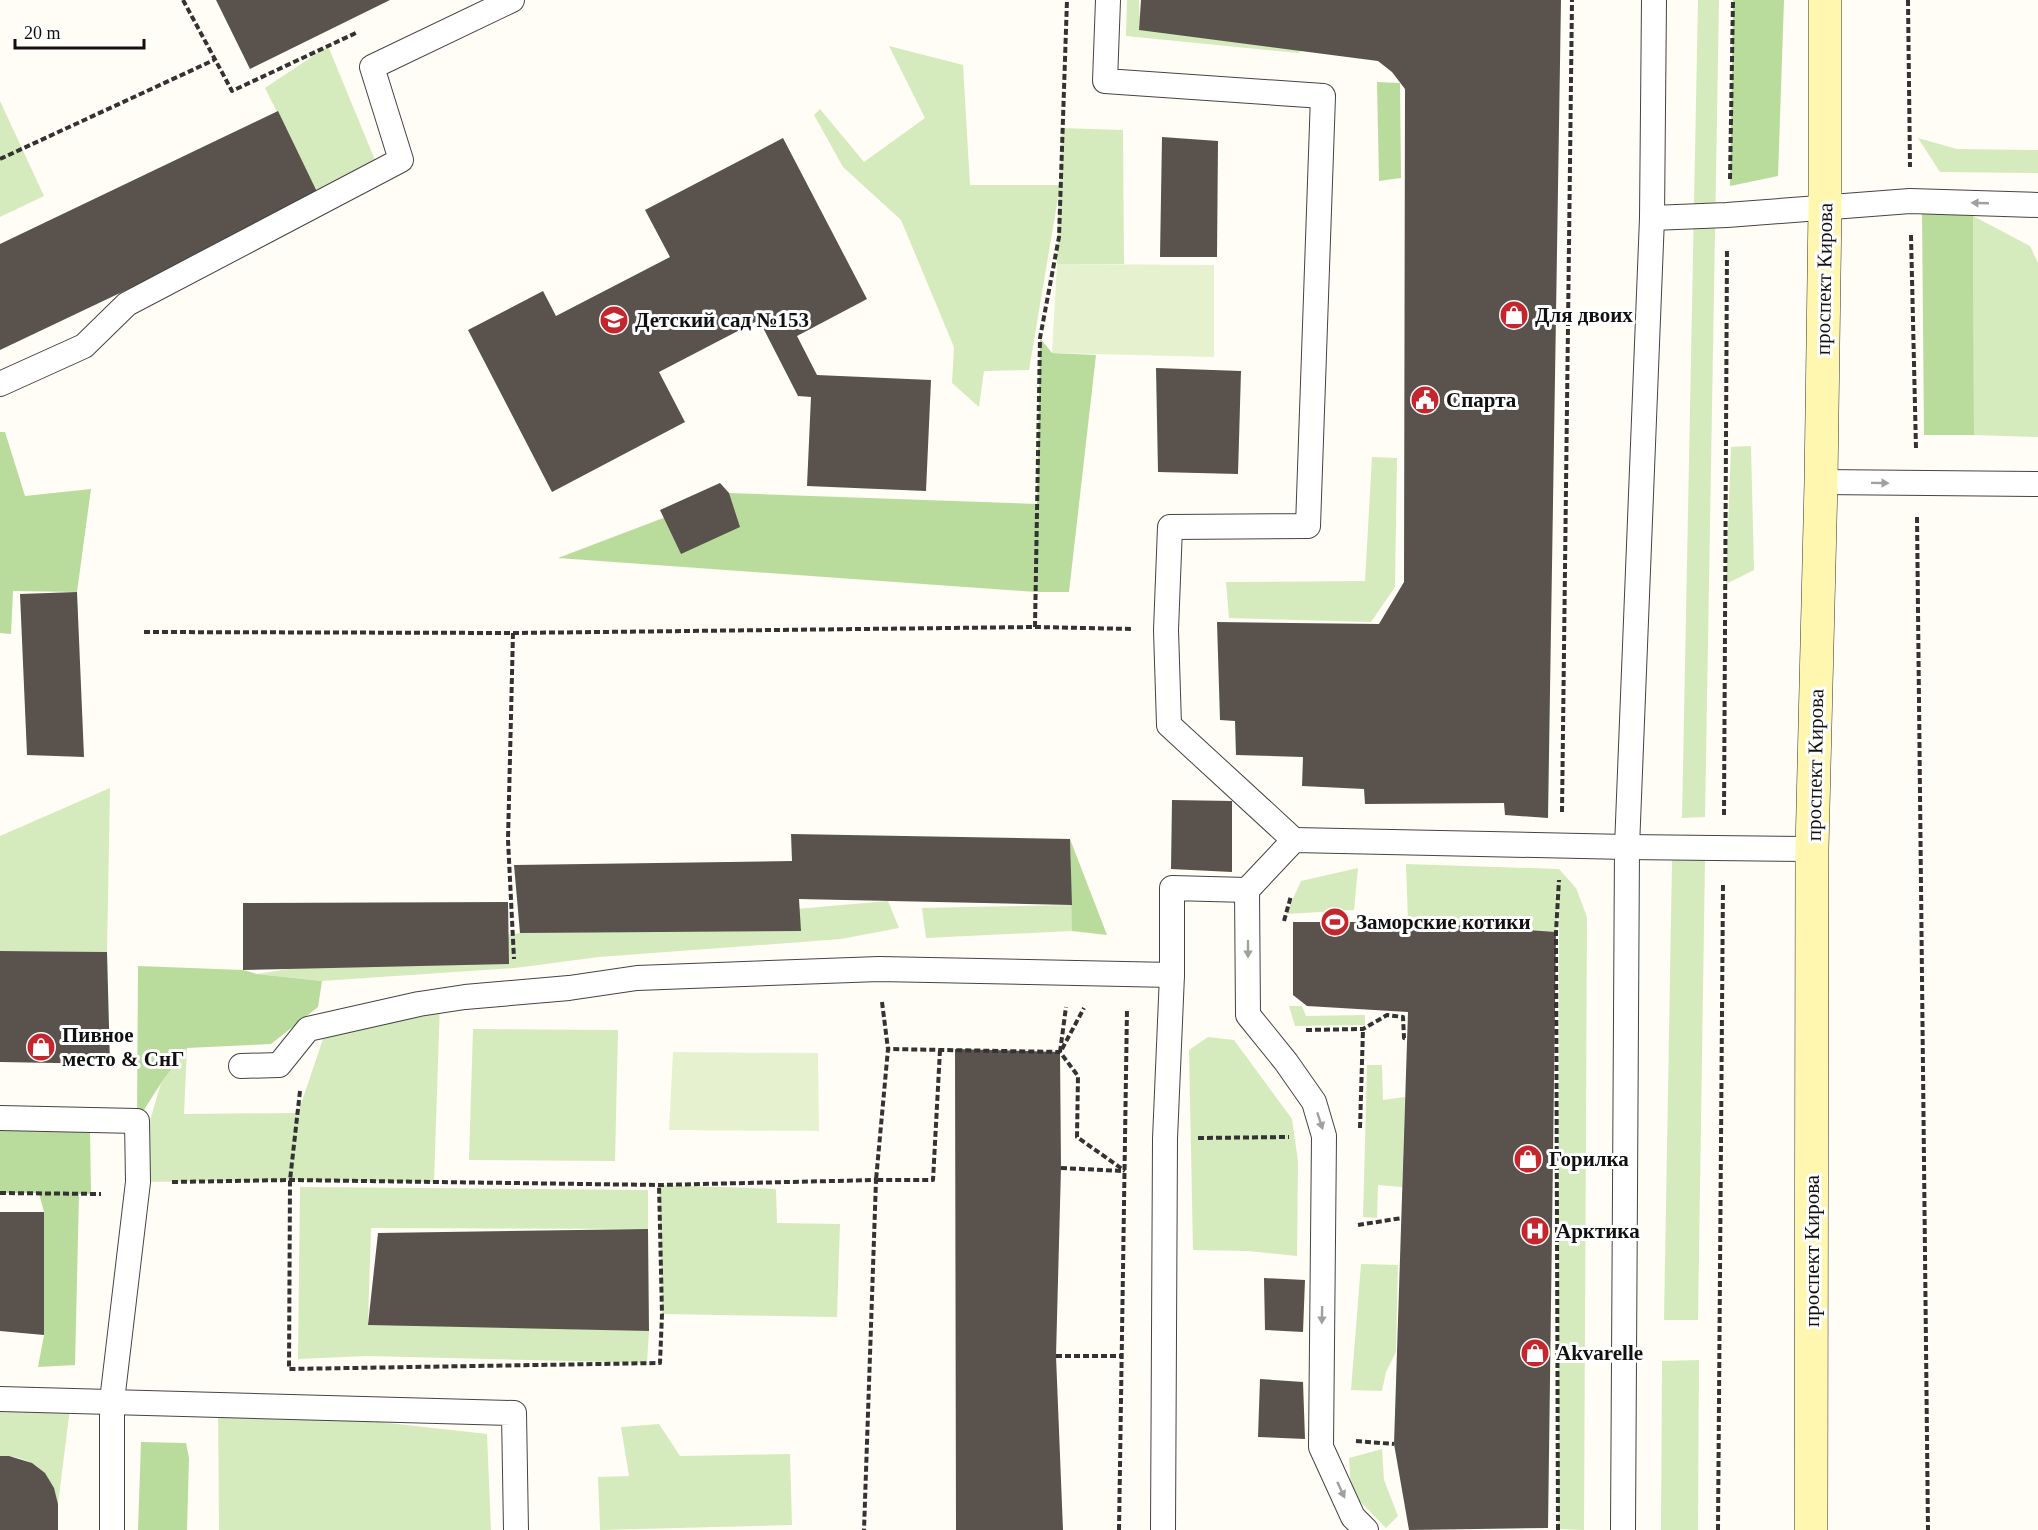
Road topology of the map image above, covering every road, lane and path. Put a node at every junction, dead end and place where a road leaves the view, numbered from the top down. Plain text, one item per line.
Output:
1 (183, 0) edge
2 (512, 0) edge
3 (1067, 0) edge
4 (1108, 0) edge
5 (1572, 0) edge
6 (1654, 0) edge
7 (1733, 0) edge
8 (1825, 0) edge
9 (1908, 0) edge
10 (367, 28) dead end
11 (214, 60) junction
12 (0, 159) edge
13 (1910, 201) junction
14 (2038, 205) edge
15 (1825, 208) junction
16 (1727, 215) junction
17 (1652, 218) junction
18 (0, 384) edge
19 (1821, 482) junction
20 (1916, 483) junction
21 (2038, 484) edge
22 (1035, 627) junction
23 (1166, 630) junction
24 (144, 632) dead end
25 (513, 633) junction
26 (1294, 840) junction
27 (1561, 845) junction
28 (1627, 847) junction
29 (1724, 848) junction
30 (1812, 849) junction
31 (1247, 890) junction
32 (1292, 893) dead end
33 (1283, 922) dead end
34 (515, 968) dead end
35 (1103, 975) junction
36 (1127, 975) junction
37 (1172, 975) junction
38 (1301, 1030) dead end
39 (1408, 1039) dead end
40 (940, 1050) junction
41 (1060, 1052) junction
42 (241, 1066) dead end
43 (0, 1118) edge
44 (1324, 1136) junction
45 (1165, 1139) junction
46 (1061, 1168) dead end
47 (1125, 1171) junction
48 (290, 1180) junction
49 (876, 1180) junction
50 (659, 1185) junction
51 (137, 1188) junction
52 (0, 1193) edge
53 (1402, 1218) dead end
54 (1357, 1226) dead end
55 (1056, 1356) dead end
56 (1121, 1356) junction
57 (0, 1400) edge
58 (112, 1401) junction
59 (1352, 1441) dead end
60 (1394, 1444) dead end
61 (112, 1530) edge
62 (516, 1530) edge
63 (864, 1530) edge
64 (1119, 1530) edge
65 (1162, 1530) edge
66 (1366, 1530) edge
67 (1558, 1530) edge
68 (1623, 1530) edge
69 (1718, 1530) edge
70 (1811, 1530) edge
71 (1928, 1530) edge

1 - 11 path
2 - 18 lane
3 - 22 path
4 - 23 lane
5 - 27 path
6 - 17 lane
7 - 16 path
8 - 15 street, проспект Кирова
9 - 13 path
10 - 11 path
11 - 12 path
14 -> 13 lane
13 - 15 lane
13 - 20 path
15 - 16 lane
15 - 19 street, проспект Кирова
16 - 17 lane
16 - 29 path
17 - 28 lane
19 -> 20 lane
19 - 30 street, проспект Кирова
20 - 21 lane
20 - 71 path
22 - 23 path
22 - 25 path
23 - 26 lane
24 - 25 path
25 - 34 path
26 - 27 lane
26 - 31 lane
27 - 28 lane
27 - 67 path
28 - 29 lane
28 - 68 lane
29 - 30 lane
29 - 69 path
30 - 70 street, проспект Кирова
31 - 37 lane
31 -> 44 lane
32 - 33 path
35 - 36 lane
35 - 41 path
35 - 42 lane
36 - 37 lane
36 - 47 path
37 - 45 lane
38 - 39 path
40 - 41 path
40 - 49 path
40 - 49 path
41 - 47 path
43 - 51 lane
44 - 45 path
44 -> 66 lane
45 - 47 path
45 - 65 lane
46 - 47 path
47 - 56 path
48 - 50 path
48 - 50 path
48 - 51 path
49 - 50 path
49 - 63 path
51 - 52 path
51 - 58 lane
53 - 54 path
55 - 56 path
56 - 64 path
57 - 58 lane
58 - 61 lane
58 - 62 lane
59 - 60 path

